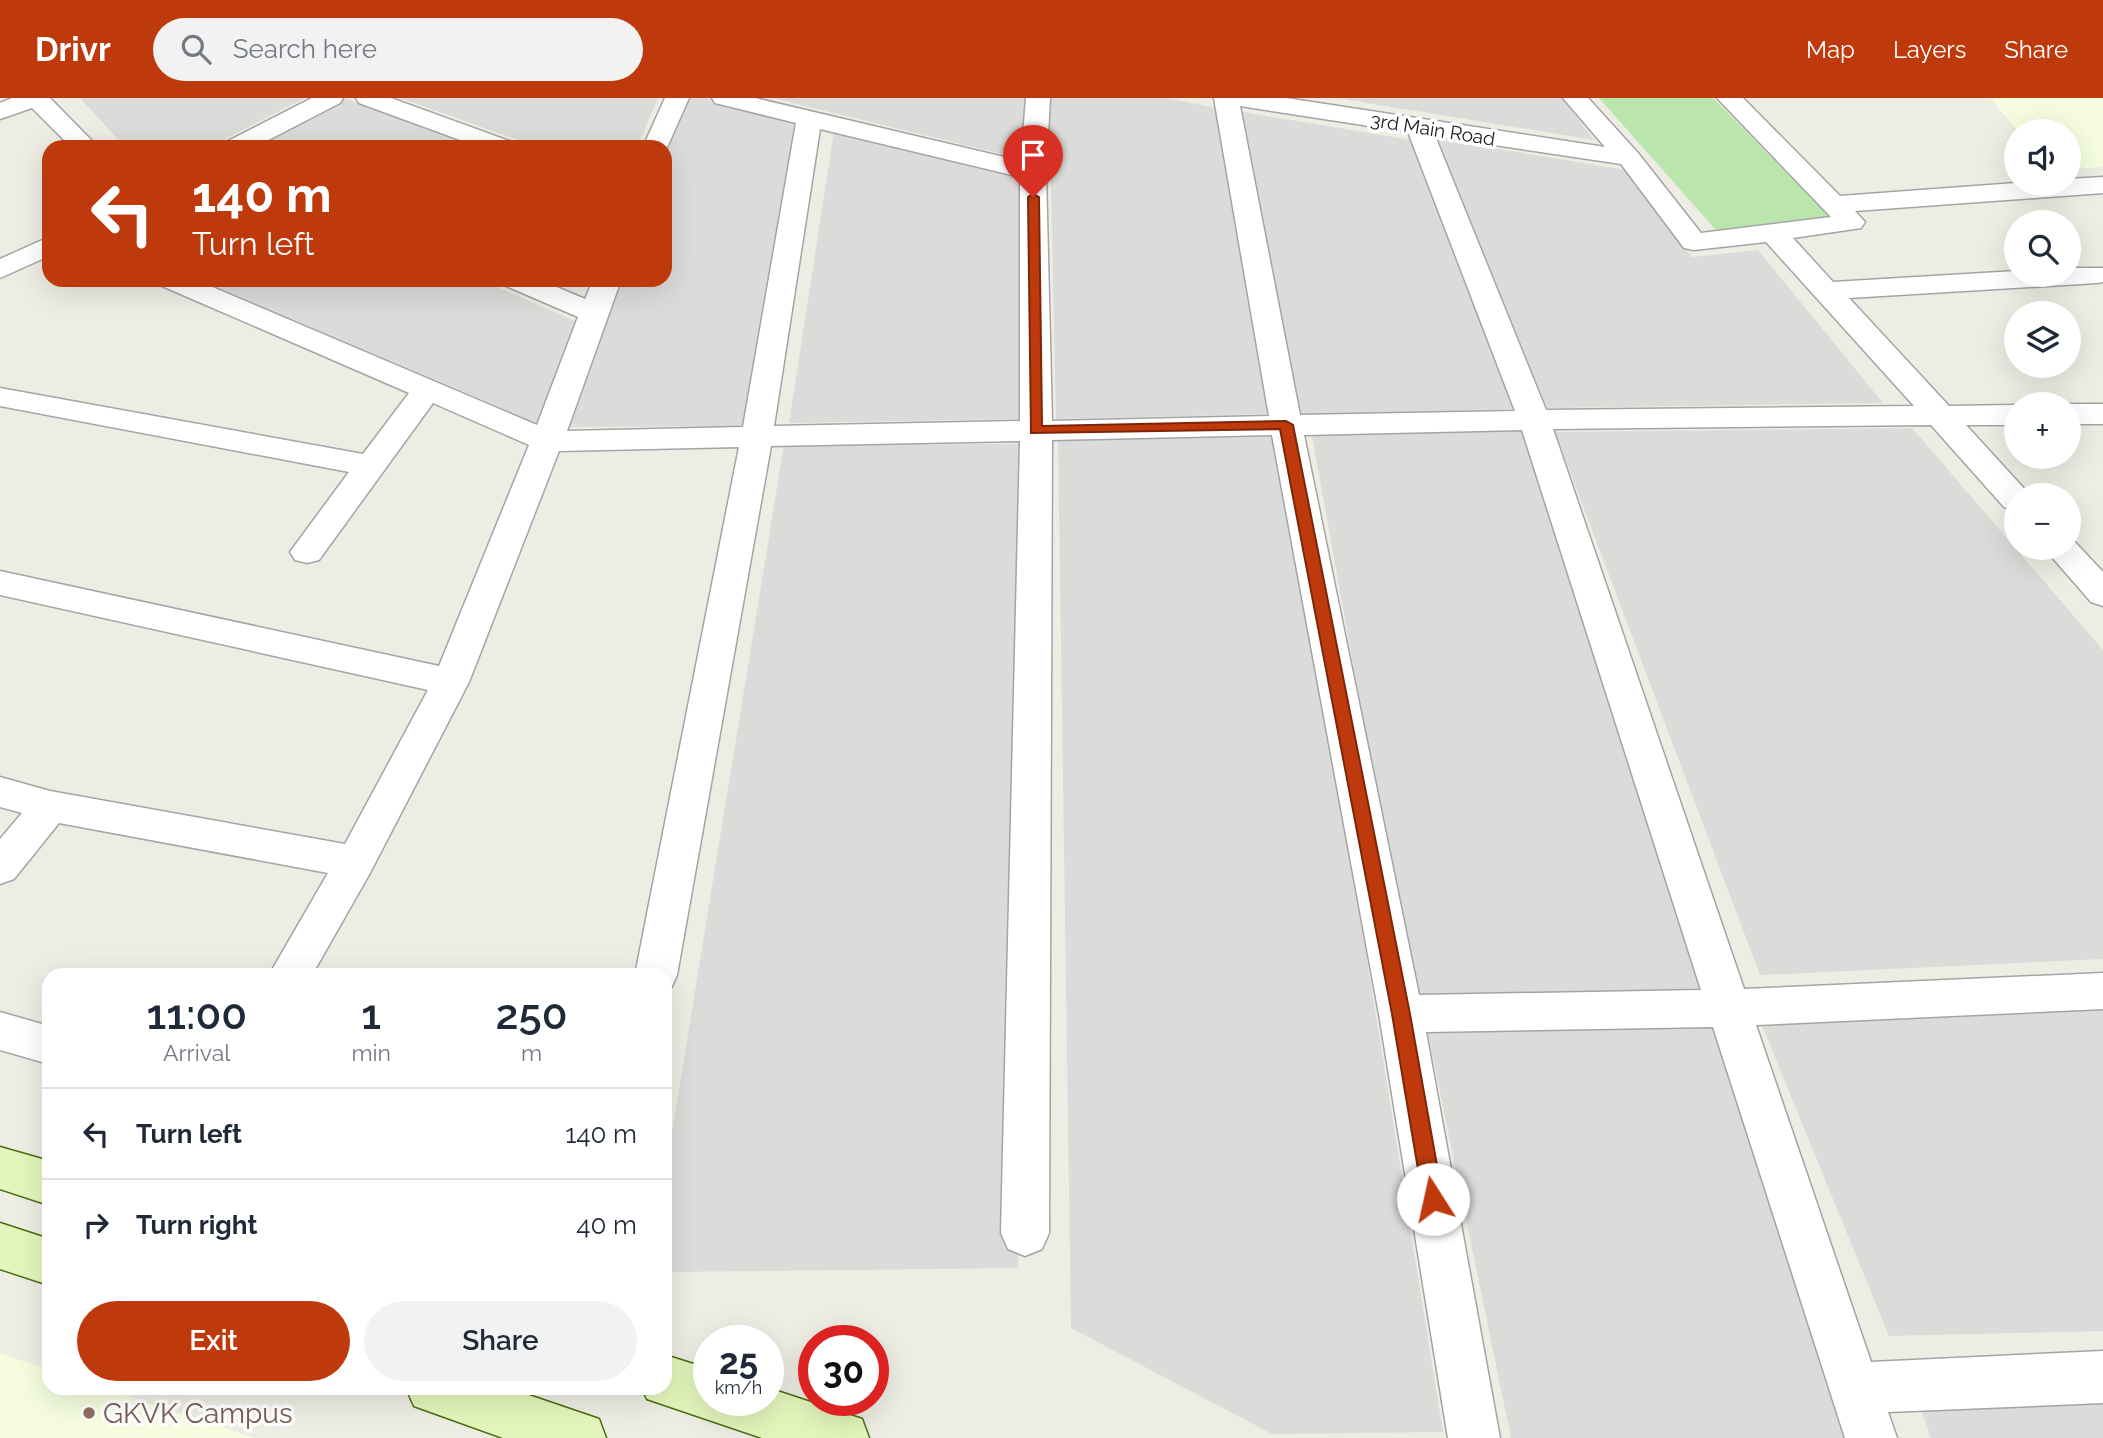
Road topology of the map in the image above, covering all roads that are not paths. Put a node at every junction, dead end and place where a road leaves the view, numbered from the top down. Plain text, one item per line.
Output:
1 (35, 98) edge
2 (331, 98) edge
3 (368, 98) edge
4 (677, 98) edge
5 (724, 98) edge
6 (1038, 98) edge
7 (1226, 98) edge
8 (1238, 98) edge
9 (1575, 98) edge
10 (1729, 98) edge
11 (0, 113) edge
12 (810, 118) junction
13 (1419, 127) junction
14 (78, 140) edge
15 (249, 140) edge
16 (484, 140) edge
17 (659, 140) edge
18 (1629, 158) junction
19 (1033, 172) junction
20 (2103, 185) edge
21 (1835, 204) junction
22 (1773, 233) junction
23 (42, 249) edge
24 (0, 270) edge
25 (2097, 275) dead end
26 (188, 287) edge
27 (532, 287) edge
28 (605, 287) edge
29 (1825, 291) junction
30 (595, 314) junction
31 (427, 390) junction
32 (0, 397) edge
33 (2081, 414) edge
34 (2103, 414) edge
35 (2004, 415) edge
36 (1939, 416) junction
37 (1534, 420) junction
38 (1286, 425) junction
39 (1036, 430) junction
40 (757, 437) junction
41 (547, 442) junction
42 (371, 466) junction
43 (2004, 486) edge
44 (307, 552) dead end
45 (2074, 560) edge
46 (0, 583) edge
47 (2100, 587) edge
48 (451, 682) junction
49 (0, 792) edge
50 (50, 806) junction
51 (356, 862) junction
52 (0, 868) edge
53 (294, 968) edge
54 (657, 968) edge
55 (2103, 991) edge
56 (1727, 1007) junction
57 (1401, 1014) junction
58 (0, 1031) edge
59 (42, 1043) edge
60 (0, 1168) edge
61 (42, 1182) edge
62 (1025, 1233) dead end
63 (0, 1246) edge
64 (42, 1260) edge
65 (2103, 1377) edge
66 (672, 1383) edge
67 (1853, 1388) junction
68 (693, 1390) edge
69 (453, 1395) edge
70 (774, 1416) edge
71 (580, 1438) edge
72 (843, 1438) edge
73 (1474, 1438) edge
74 (1871, 1438) edge

1 - 11 street
1 - 14 street
2 - 15 street
3 - 16 street
4 - 17 street
5 - 12 street
6 - 19 street
7 - 38 street
8 - 13 street, 3rd Main Road
9 - 18 street
10 - 21 street
12 - 19 street
12 - 40 street
13 - 18 street, 3rd Main Road
13 - 37 street
18 - 22 street
19 - 39 street
20 - 21 street
21 - 22 street
22 - 29 street
23 - 24 street
25 - 29 street
26 - 31 street
27 - 30 street
28 - 30 street
29 - 36 street
30 - 41 street
31 - 41 street
31 - 42 street
32 - 42 street
33 - 34 street
35 - 36 street
36 - 37 street
36 - 43 street
37 - 38 street
37 - 56 street
38 - 39 street
38 - 57 street
39 - 40 street
39 - 62 street
40 - 41 street
40 - 54 street
41 - 48 street
42 - 44 street
45 - 47 street
46 - 48 street
48 - 51 street
49 - 50 street
50 - 51 street
50 - 52 street
51 - 53 street
55 - 56 street
56 - 57 street
56 - 67 street
57 - 73 street
58 - 59 street
60 - 61 main road
63 - 64 main road
65 - 67 street
66 - 68 main road
67 - 74 street
69 - 71 main road
70 - 72 main road

